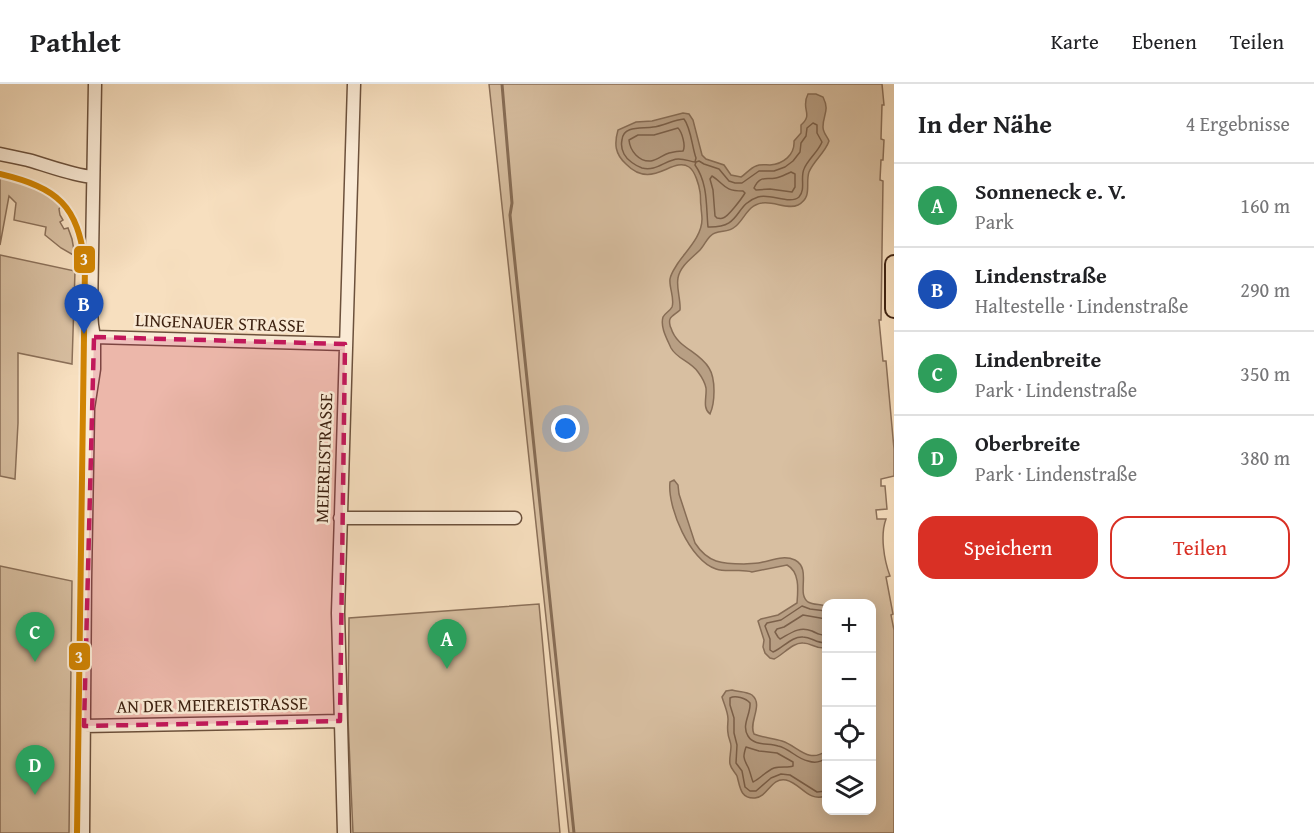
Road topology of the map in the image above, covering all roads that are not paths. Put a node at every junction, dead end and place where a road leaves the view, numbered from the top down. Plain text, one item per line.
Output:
1 (95, 84) edge
2 (354, 84) edge
3 (0, 154) edge
4 (93, 177) junction
5 (894, 264) edge
6 (894, 309) edge
7 (94, 337) junction
8 (345, 344) junction
9 (340, 518) junction
10 (515, 518) dead end
11 (340, 721) junction
12 (84, 726) junction
13 (83, 833) edge
14 (344, 833) edge

1 - 4 street
2 - 8 street, MEIEREISTRASSE
3 - 4 street
4 - 7 street
5 - 6 main road
7 - 8 street, LINGENAUER STRASSE
7 - 12 street
8 - 9 street, MEIEREISTRASSE
9 - 10 street
9 - 11 street, MEIEREISTRASSE
11 - 12 street, AN DER MEIEREISTRASSE
11 - 14 street, MEIEREISTRASSE
12 - 13 street

